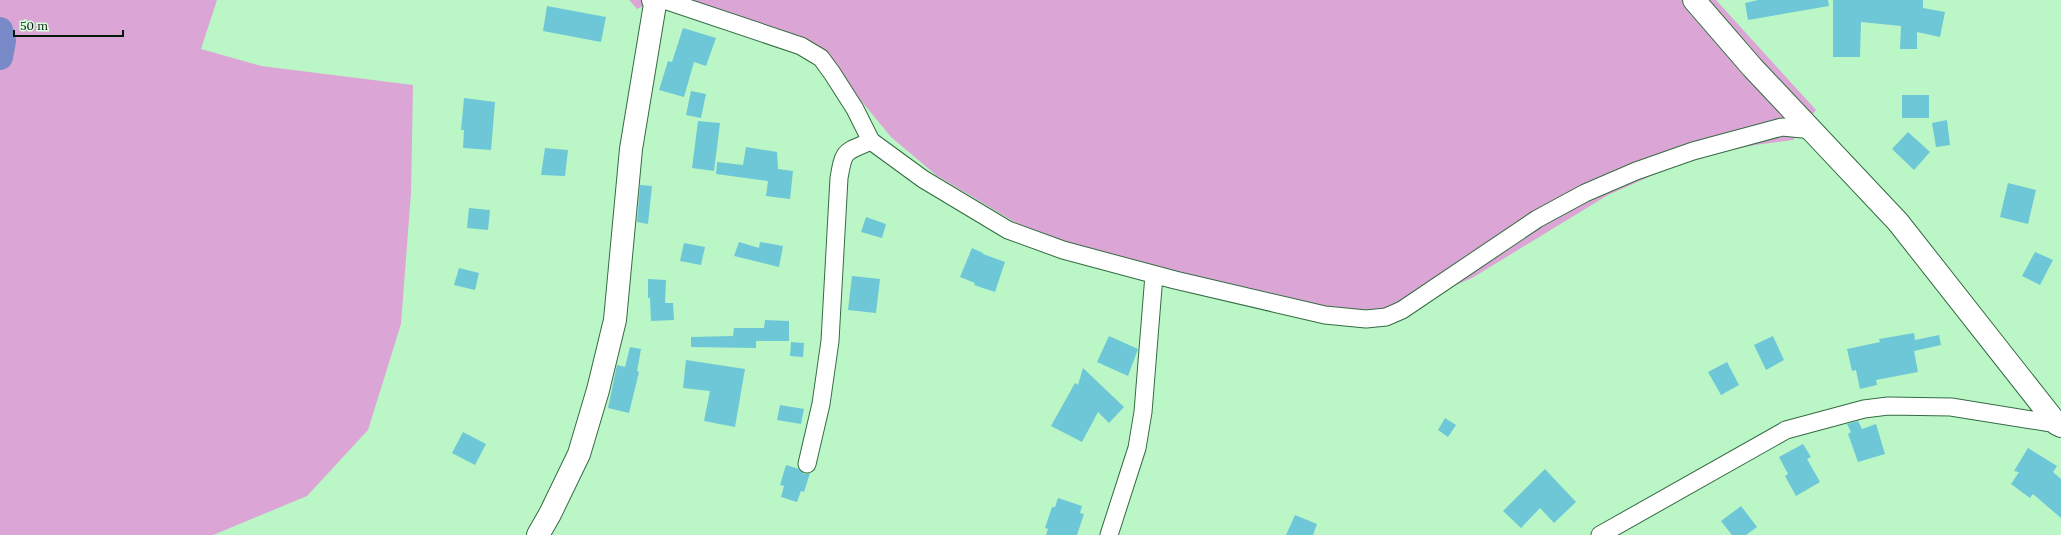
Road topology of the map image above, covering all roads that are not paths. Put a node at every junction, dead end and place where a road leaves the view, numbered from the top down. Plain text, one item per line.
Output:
1 (653, 0) edge
2 (664, 0) edge
3 (1694, 0) edge
4 (1813, 130) junction
5 (871, 141) junction
6 (1154, 275) junction
7 (2059, 425) edge
8 (807, 464) dead end
9 (538, 535) edge
10 (1109, 535) edge
11 (1600, 535) edge

1 - 9 main road
2 - 5 street
3 - 4 main road
4 - 6 street
4 - 7 main road
5 - 6 street
5 - 8 street
6 - 10 street
7 - 11 street

